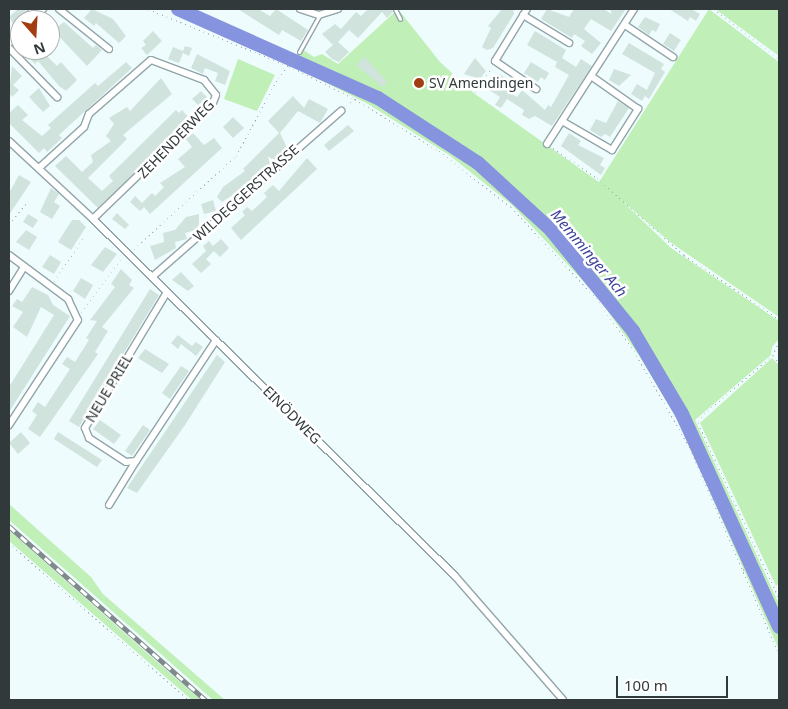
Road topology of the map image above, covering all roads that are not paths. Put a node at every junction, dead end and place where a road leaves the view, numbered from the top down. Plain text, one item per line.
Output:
1 (59, 9) edge
2 (300, 9) edge
3 (338, 9) edge
4 (395, 9) edge
5 (634, 9) edge
6 (525, 12) edge
7 (319, 16) junction
8 (400, 19) dead end
9 (625, 25) junction
10 (569, 43) dead end
11 (9, 48) edge
12 (109, 50) dead end
13 (299, 52) road end
14 (673, 57) dead end
15 (591, 76) junction
16 (536, 89) dead end
17 (57, 97) dead end
18 (340, 111) road end
19 (562, 121) junction
20 (9, 141) edge
21 (547, 144) road end
22 (40, 168) junction
23 (93, 219) junction
24 (9, 255) edge
25 (24, 267) junction
26 (152, 277) junction
27 (9, 291) edge
28 (167, 292) junction
29 (216, 340) junction
30 (9, 425) edge
31 (136, 461) junction
32 (109, 505) dead end
33 (563, 700) edge

1 - 12 street
2 - 7 street
3 - 7 street
4 - 8 lane
5 - 9 street
6 - 10 street
6 - 16 street
7 - 13 lane
9 - 14 street
9 - 15 street
11 - 17 street
15 - 19 street
15 - 19 street
18 - 26 street, WILDEGGERSTRASSE
19 - 21 street
20 - 22 street, EINÖDWEG
22 - 23 street, EINÖDWEG
22 - 23 street, ZEHENDERWEG
23 - 26 street, EINÖDWEG
24 - 25 street
25 - 27 street
25 - 30 street
26 - 28 street, EINÖDWEG
28 - 29 street, EINÖDWEG
28 - 31 street, NEUE PRIEL
29 - 31 street
29 - 33 street, EINÖDWEG
31 - 32 street

